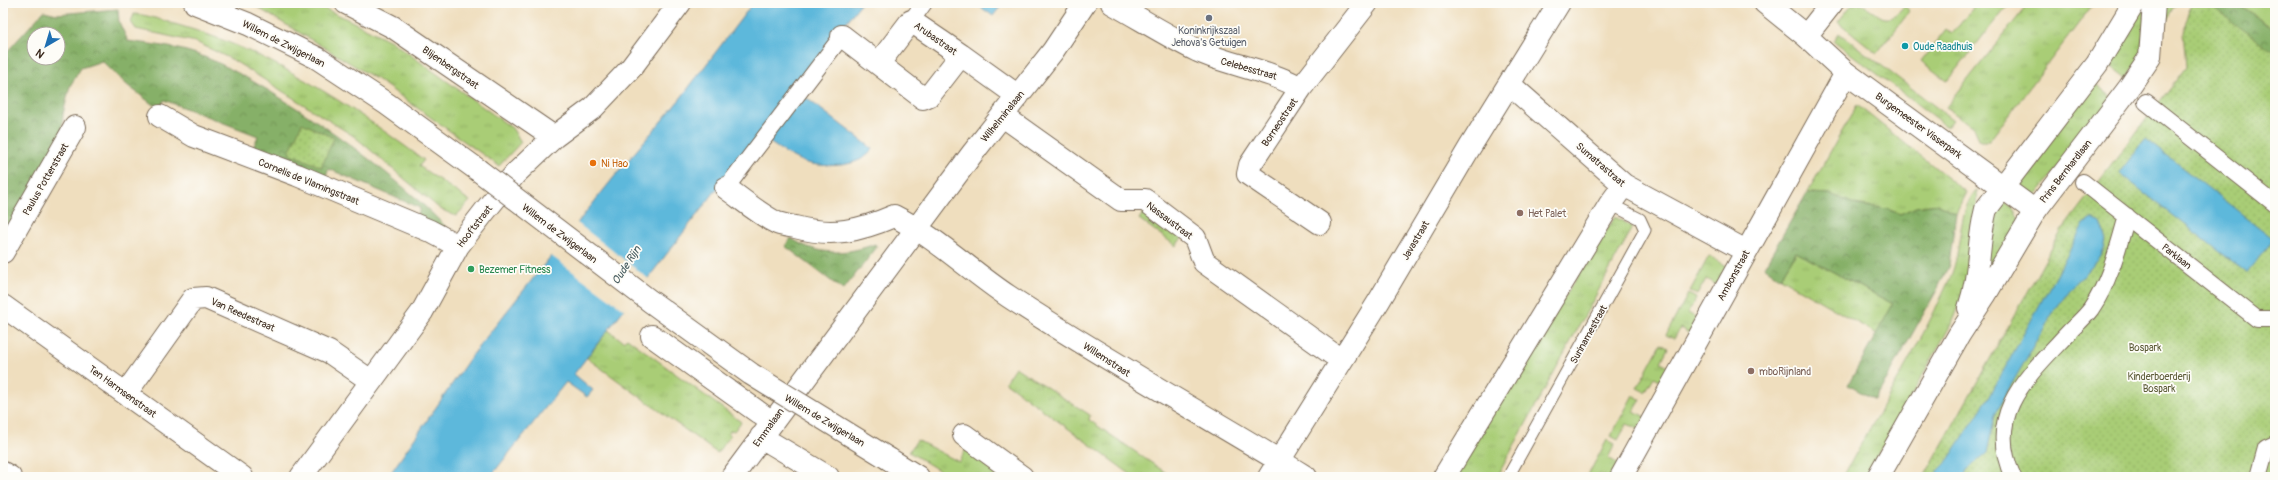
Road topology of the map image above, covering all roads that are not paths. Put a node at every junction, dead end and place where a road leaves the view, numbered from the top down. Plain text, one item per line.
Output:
1 (195, 3) edge
2 (346, 3) edge
3 (680, 3) edge
4 (924, 3) edge
5 (1085, 3) edge
6 (1112, 3) edge
7 (1368, 3) edge
8 (1765, 3) edge
9 (1832, 3) edge
10 (2134, 3) edge
11 (2154, 3) edge
12 (1555, 4) edge
13 (911, 21) junction
14 (842, 36) joint
15 (1806, 36) junction
16 (961, 55) junction
17 (879, 63) junction
18 (1846, 73) junction
19 (1509, 84) junction
20 (1301, 88) junction
21 (1018, 96) junction
22 (2146, 102) dead end
23 (160, 116) dead end
24 (1003, 116) junction
25 (75, 127) dead end
26 (554, 137) junction
27 (2083, 182) dead end
28 (1624, 185) junction
29 (2002, 186) junction
30 (726, 188) joint
31 (1610, 204) junction
32 (2275, 204) edge
33 (2035, 211) junction
34 (2127, 216) junction
35 (1320, 223) dead end
36 (917, 228) junction
37 (458, 246) junction
38 (1746, 251) junction
39 (3, 252) edge
40 (3, 306) edge
41 (2275, 319) edge
42 (1958, 335) junction
43 (652, 336) dead end
44 (1341, 360) junction
45 (804, 378) joint
46 (370, 381) junction
47 (126, 392) junction
48 (766, 429) junction
49 (964, 435) dead end
50 (2271, 446) edge
51 (2275, 463) edge
52 (1275, 469) edge
53 (3, 473) edge
54 (10, 477) edge
55 (242, 477) edge
56 (301, 477) edge
57 (732, 477) edge
58 (828, 477) edge
59 (918, 477) edge
60 (1022, 477) edge
61 (1306, 477) edge
62 (1444, 477) edge
63 (1508, 477) edge
64 (1621, 477) edge
65 (1878, 477) edge
66 (2013, 477) edge
67 (2258, 477) edge

1 - 59 street, Willem de Zwijgerlaan, bridge
2 - 26 street, Blijenbergstraat
3 - 26 street, Hooftstraat
4 - 13 street, Arubastraat
5 - 21 street, Wilhelminalaan
6 - 20 street, Celebesstraat
7 - 20 street, Borneostraat
8 - 15 street, Burgemeester Visserpark
9 - 15 street
10 - 29 street, Prins Bernhardlaan
11 - 33 street, Prins Bernhardlaan
12 - 19 street, Javastraat
13 - 16 street, Arubastraat
13 - 17 street, Arubastraat
14 - 17 street, Arubastraat
14 - 30 street
15 - 18 street, Burgemeester Visserpark
16 - 17 street, Arubastraat
16 - 21 street, Arubastraat
18 - 29 street, Burgemeester Visserpark
18 - 38 street, Ambonstraat
19 - 28 street, Sumatrastraat
19 - 44 street, Javastraat
20 - 35 street, Borneostraat
21 - 24 street, Wilhelminalaan
22 - 32 street
23 - 37 street, Cornelis de Vlamingstraat
24 - 36 street, Wilhelminalaan
24 - 44 street, Nassaustraat
25 - 39 street, Paulus Potterstraat
26 - 37 street, Hooftstraat
27 - 34 street, Parklaan
28 - 31 street
28 - 38 street, Sumatrastraat
29 - 33 street, Burgemeester Visserpark
29 - 42 street, Prins Bernhardlaan
30 - 36 street
31 - 62 street
31 - 63 lane, Surinamestraat
33 - 42 street, Prins Bernhardlaan
34 - 41 street, Parklaan
34 - 66 street
36 - 45 street, Wilhelminalaan
36 - 52 street, Willemstraat
37 - 46 street, Hooftstraat
38 - 64 street, Ambonstraat
40 - 47 street, Ten Harmsenstraat
42 - 65 street, Prins Bernhardlaan
43 - 48 street
44 - 52 street, Javastraat
45 - 48 street, Emmalaan
46 - 47 street, Van Reedestraat
46 - 56 street, Hooftstraat
47 - 55 street, Ten Harmsenstraat
48 - 57 street, Emmalaan
48 - 58 street
49 - 60 street
50 - 51 street
50 - 67 street
52 - 61 street, Willemstraat
53 - 54 street

